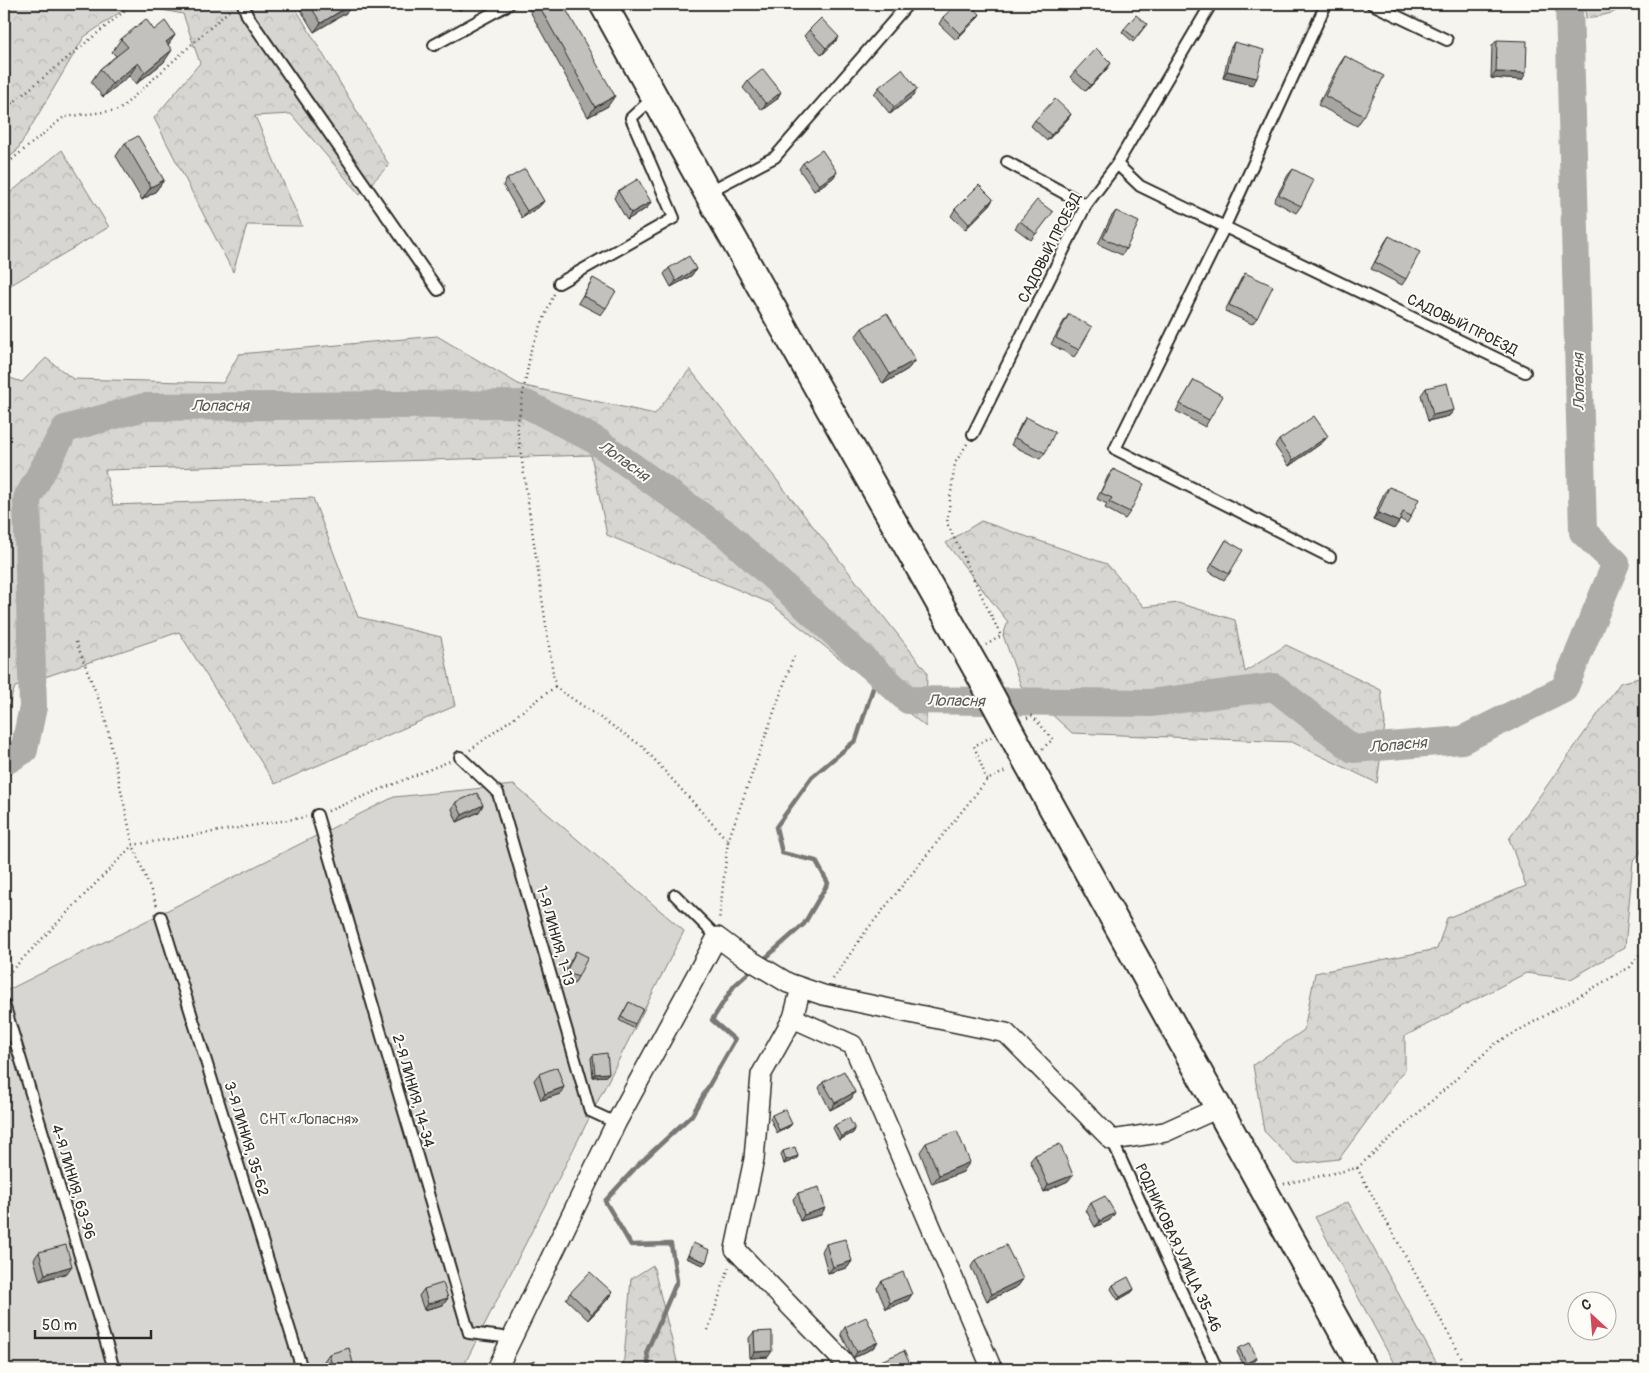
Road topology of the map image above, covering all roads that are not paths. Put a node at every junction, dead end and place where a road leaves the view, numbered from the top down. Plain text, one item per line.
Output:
1 (243, 4) edge
2 (509, 4) edge
3 (908, 4) edge
4 (1211, 4) edge
5 (1326, 4) edge
6 (1372, 4) edge
7 (608, 8) edge
8 (1447, 40) dead end
9 (434, 45) dead end
10 (654, 96) junction
11 (1007, 162) dead end
12 (1117, 164) junction
13 (707, 192) junction
14 (1086, 205) junction
15 (1225, 226) junction
16 (558, 283) road end
17 (438, 290) dead end
18 (1525, 372) dead end
19 (973, 434) road end
20 (1330, 557) dead end
21 (460, 757) road end
22 (317, 815) road end
23 (675, 895) dead end
24 (161, 917) road end
25 (717, 937) junction
26 (794, 985) junction
27 (4, 1004) edge
28 (793, 1018) junction
29 (1218, 1108) junction
30 (616, 1123) junction
31 (1112, 1140) junction
32 (512, 1338) junction
33 (114, 1369) edge
34 (302, 1369) edge
35 (497, 1369) edge
36 (848, 1369) edge
37 (992, 1369) edge
38 (1217, 1369) edge
39 (1363, 1369) edge

1 - 17 lane
2 - 9 lane
3 - 13 lane
4 - 12 lane, САДОВЫЙ ПРОЕЗД
5 - 15 lane
6 - 8 lane
7 - 10 street
10 - 13 street
10 - 16 lane
11 - 14 lane
12 - 14 lane, САДОВЫЙ ПРОЕЗД
12 - 15 lane, САДОВЫЙ ПРОЕЗД
13 - 29 street, bridge
14 - 19 lane, САДОВЫЙ ПРОЕЗД
15 - 18 lane, САДОВЫЙ ПРОЕЗД
15 - 20 lane
21 - 30 lane, 1-Я ЛИНИЯ, 1-13
22 - 32 lane, 2-Я ЛИНИЯ, 14-34
23 - 25 lane
24 - 34 lane, 3-Я ЛИНИЯ, 35-62
25 - 26 street
25 - 30 street
26 - 28 street
26 - 31 street
27 - 33 lane, 4-Я ЛИНИЯ, 63-96
28 - 36 street
28 - 37 street
29 - 31 street
29 - 39 street
30 - 32 street
31 - 38 lane, РОДНИКОВАЯ УЛИЦА 35-46
32 - 35 street

